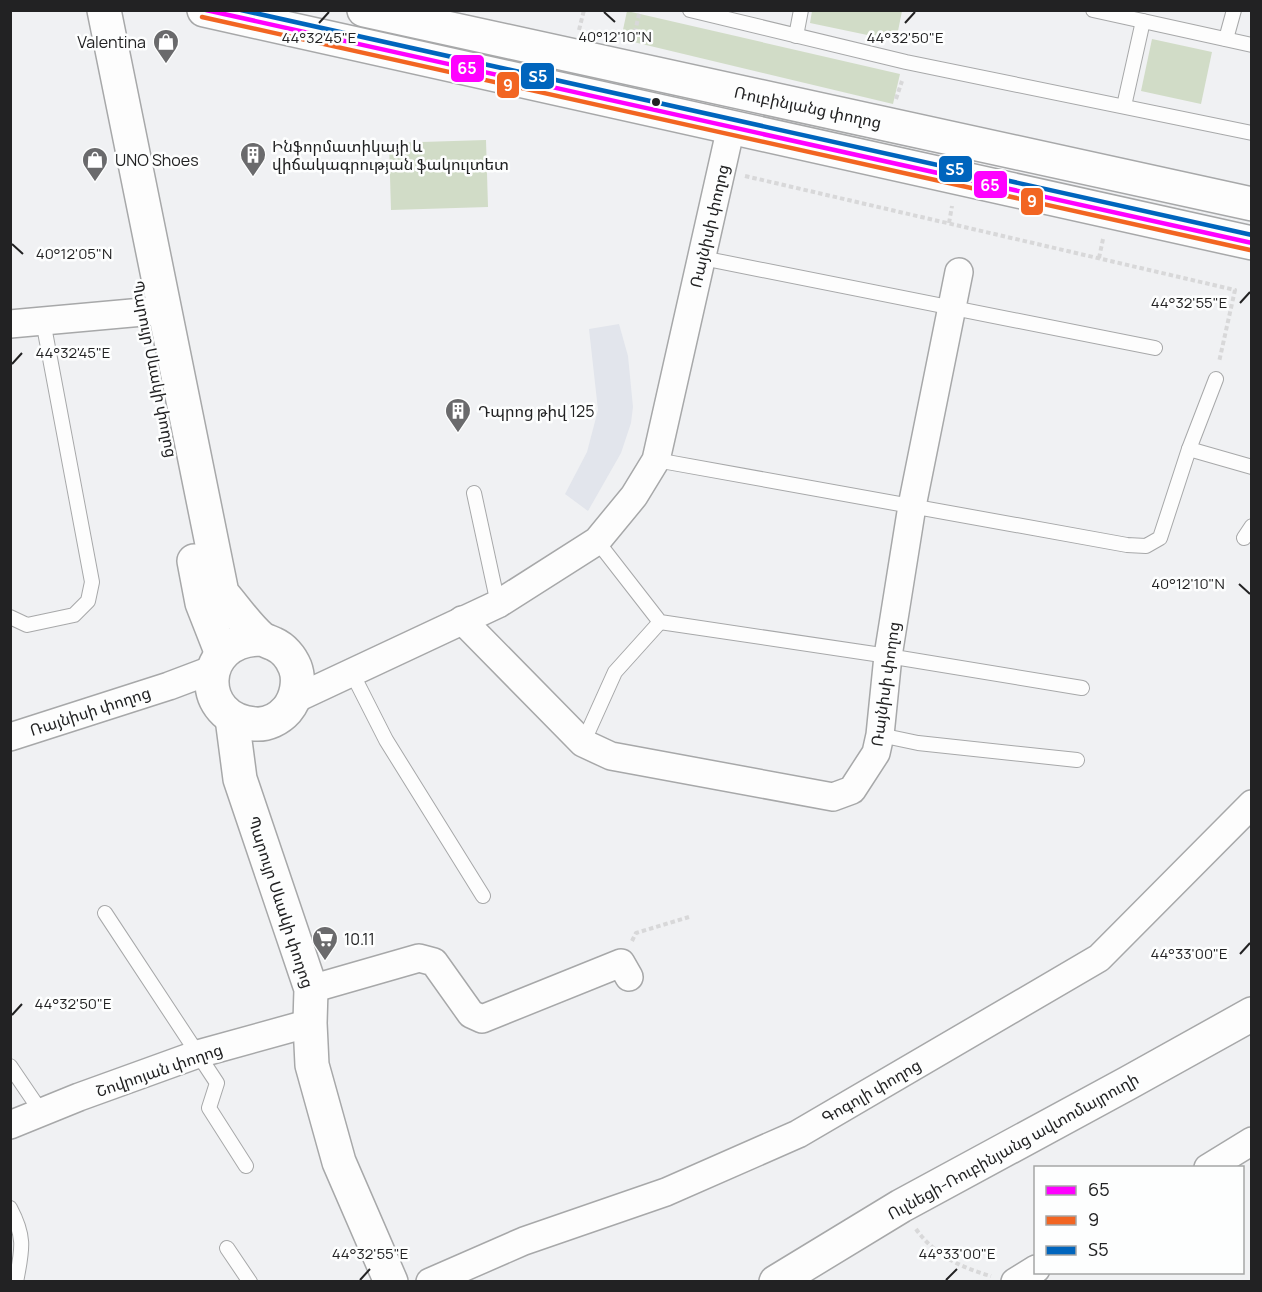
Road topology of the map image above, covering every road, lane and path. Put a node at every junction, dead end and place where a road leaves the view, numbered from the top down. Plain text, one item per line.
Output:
1 (83, 10) edge
2 (104, 10) edge
3 (204, 10) edge
4 (364, 10) edge
5 (584, 10) edge
6 (640, 10) edge
7 (690, 10) edge
8 (801, 10) edge
9 (1093, 10) edge
10 (1234, 10) edge
11 (1134, 17) edge
12 (578, 32) dead end
13 (796, 36) junction
14 (1226, 39) junction
15 (632, 45) dead end
16 (1251, 45) edge
17 (1124, 106) junction
18 (731, 127) junction
19 (1251, 133) edge
20 (721, 171) junction
21 (954, 199) dead end
22 (1251, 204) edge
23 (949, 223) junction
24 (1105, 232) dead end
25 (1251, 243) edge
26 (702, 258) junction
27 (1099, 258) junction
28 (959, 272) dead end
29 (951, 308) junction
30 (154, 311) junction
31 (43, 321) junction
32 (10, 324) edge
33 (1155, 348) dead end
34 (1216, 379) joint
35 (1189, 449) junction
36 (656, 460) junction
37 (1251, 467) edge
38 (474, 493) dead end
39 (912, 506) junction
40 (597, 541) junction
41 (498, 604) junction
42 (10, 617) edge
43 (462, 620) junction
44 (660, 622) junction
45 (262, 639) junction
46 (888, 656) junction
47 (295, 667) junction
48 (351, 671) junction
49 (1082, 688) dead end
50 (228, 692) junction
51 (293, 700) junction
52 (880, 735) junction
53 (10, 737) edge
54 (583, 743) junction
55 (1077, 760) dead end
56 (1251, 804) edge
57 (483, 896) dead end
58 (105, 913) dead end
59 (690, 917) dead end
60 (625, 970) joint
61 (311, 989) junction
62 (1251, 1014) edge
63 (310, 1023) junction
64 (198, 1054) junction
65 (10, 1066) edge
66 (42, 1113) junction
67 (10, 1125) edge
68 (1251, 1142) edge
69 (246, 1166) dead end
70 (1210, 1166) edge
71 (900, 1206) junction
72 (10, 1208) edge
73 (227, 1248) dead end
74 (1034, 1269) edge
75 (1007, 1280) edge
76 (16, 1281) edge
77 (250, 1281) edge
78 (391, 1281) edge
79 (430, 1281) edge
80 (776, 1281) edge

1 - 30 street, Պարույր Սևակի փողոց
2 - 30 street, Պարույր Սևակի փողոց
3 - 18 street
4 - 22 street, Ռուբինյանց փողոց
5 - 12 path
6 - 15 path
7 - 13 lane
8 - 13 lane
9 - 11 lane
10 - 14 lane
11 - 14 lane
11 - 17 lane
13 - 17 lane
14 - 16 lane
17 - 19 lane
18 - 20 street, Ռայնիսի փողոց
18 - 25 street
20 - 23 path
20 - 26 street, Ռայնիսի փողոց
21 - 23 path
23 - 27 path
24 - 27 path
26 - 29 lane
26 - 36 street, Ռայնիսի փողոց
27 - 34 path
28 - 29 street, Ռայնիսի փողոց
29 - 33 lane
29 - 39 street, Ռայնիսի փողոց
30 - 31 street
30 - 45 street, Պարույր Սևակի փողոց
30 - 50 street, Պարույր Սևակի փողոց
31 - 32 street
31 - 42 lane
34 - 35 lane
35 - 37 lane
35 - 39 lane
36 - 39 lane
36 - 40 street, Ռայնիսի փողոց
38 - 41 lane
39 - 46 street, Ռայնիսի փողոց
40 - 41 street, Ռայնիսի փողոց
40 - 44 lane
41 - 43 street, Ռայնիսի փողոց
43 - 48 street, Ռայնիսի փողոց
43 - 54 street, Ռայնիսի փողոց
44 - 46 lane
44 - 54 lane
45 - 47 street, Պարույր Սևակի փողոց
45 - 50 street, Պարույր Սևակի փողոց
46 - 49 lane
46 - 52 street, Ռայնիսի փողոց
47 - 48 street
47 - 51 street
48 - 51 street
48 - 57 lane
50 - 51 street
50 - 53 street, Ռայնիսի փողոց
50 - 61 street, Պարույր Սևակի փողոց
52 - 54 street, Ռայնիսի փողոց
52 - 55 lane
56 - 79 street, Գոգոլի փողոց
58 - 64 lane
59 - 60 path
60 - 61 street
61 - 63 street, Պարույր Սևակի փողոց
62 - 71 street, Ուլնեցի-Ռուբինյանց ավտոմայրուղի
63 - 64 street, Շովրոյան փողոց
63 - 78 street, Պարույր Սևակի փողոց
64 - 66 street, Շովրոյան փողոց
64 - 69 lane
65 - 66 lane
66 - 67 street, Շովրոյան փողոց
68 - 70 street
71 - 75 path
71 - 80 street, Ուլնեցի-Ռուբինյանց ավտոմայրուղի
72 - 76 lane
73 - 77 lane
74 - 75 street

